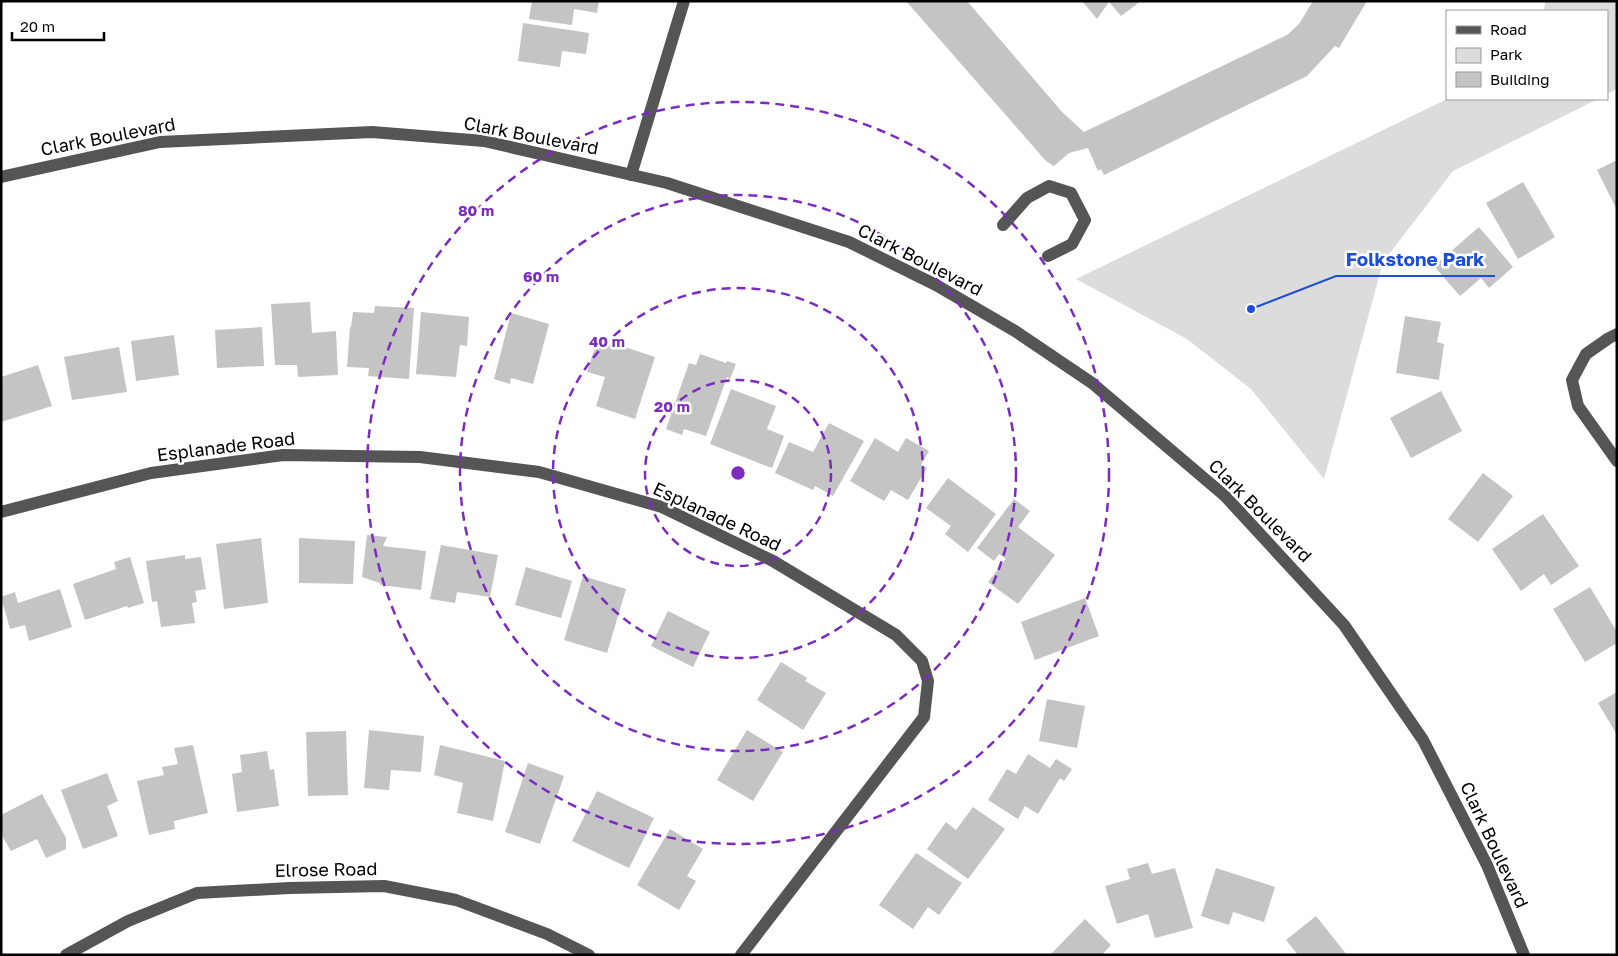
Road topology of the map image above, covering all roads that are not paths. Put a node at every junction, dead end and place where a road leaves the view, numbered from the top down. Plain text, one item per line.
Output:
1 (684, 1) edge
2 (631, 175) junction
3 (1, 177) edge
4 (1003, 224) dead end
5 (1048, 256) dead end
6 (1617, 334) edge
7 (1617, 461) edge
8 (1, 512) edge
9 (66, 955) edge
10 (589, 955) edge
11 (741, 955) edge
12 (1524, 955) edge

1 - 2 street
2 - 3 street, Clark Boulevard
2 - 12 street, Clark Boulevard
4 - 5 street
6 - 7 street
8 - 11 street, Esplanade Road
9 - 10 street, Elrose Road

